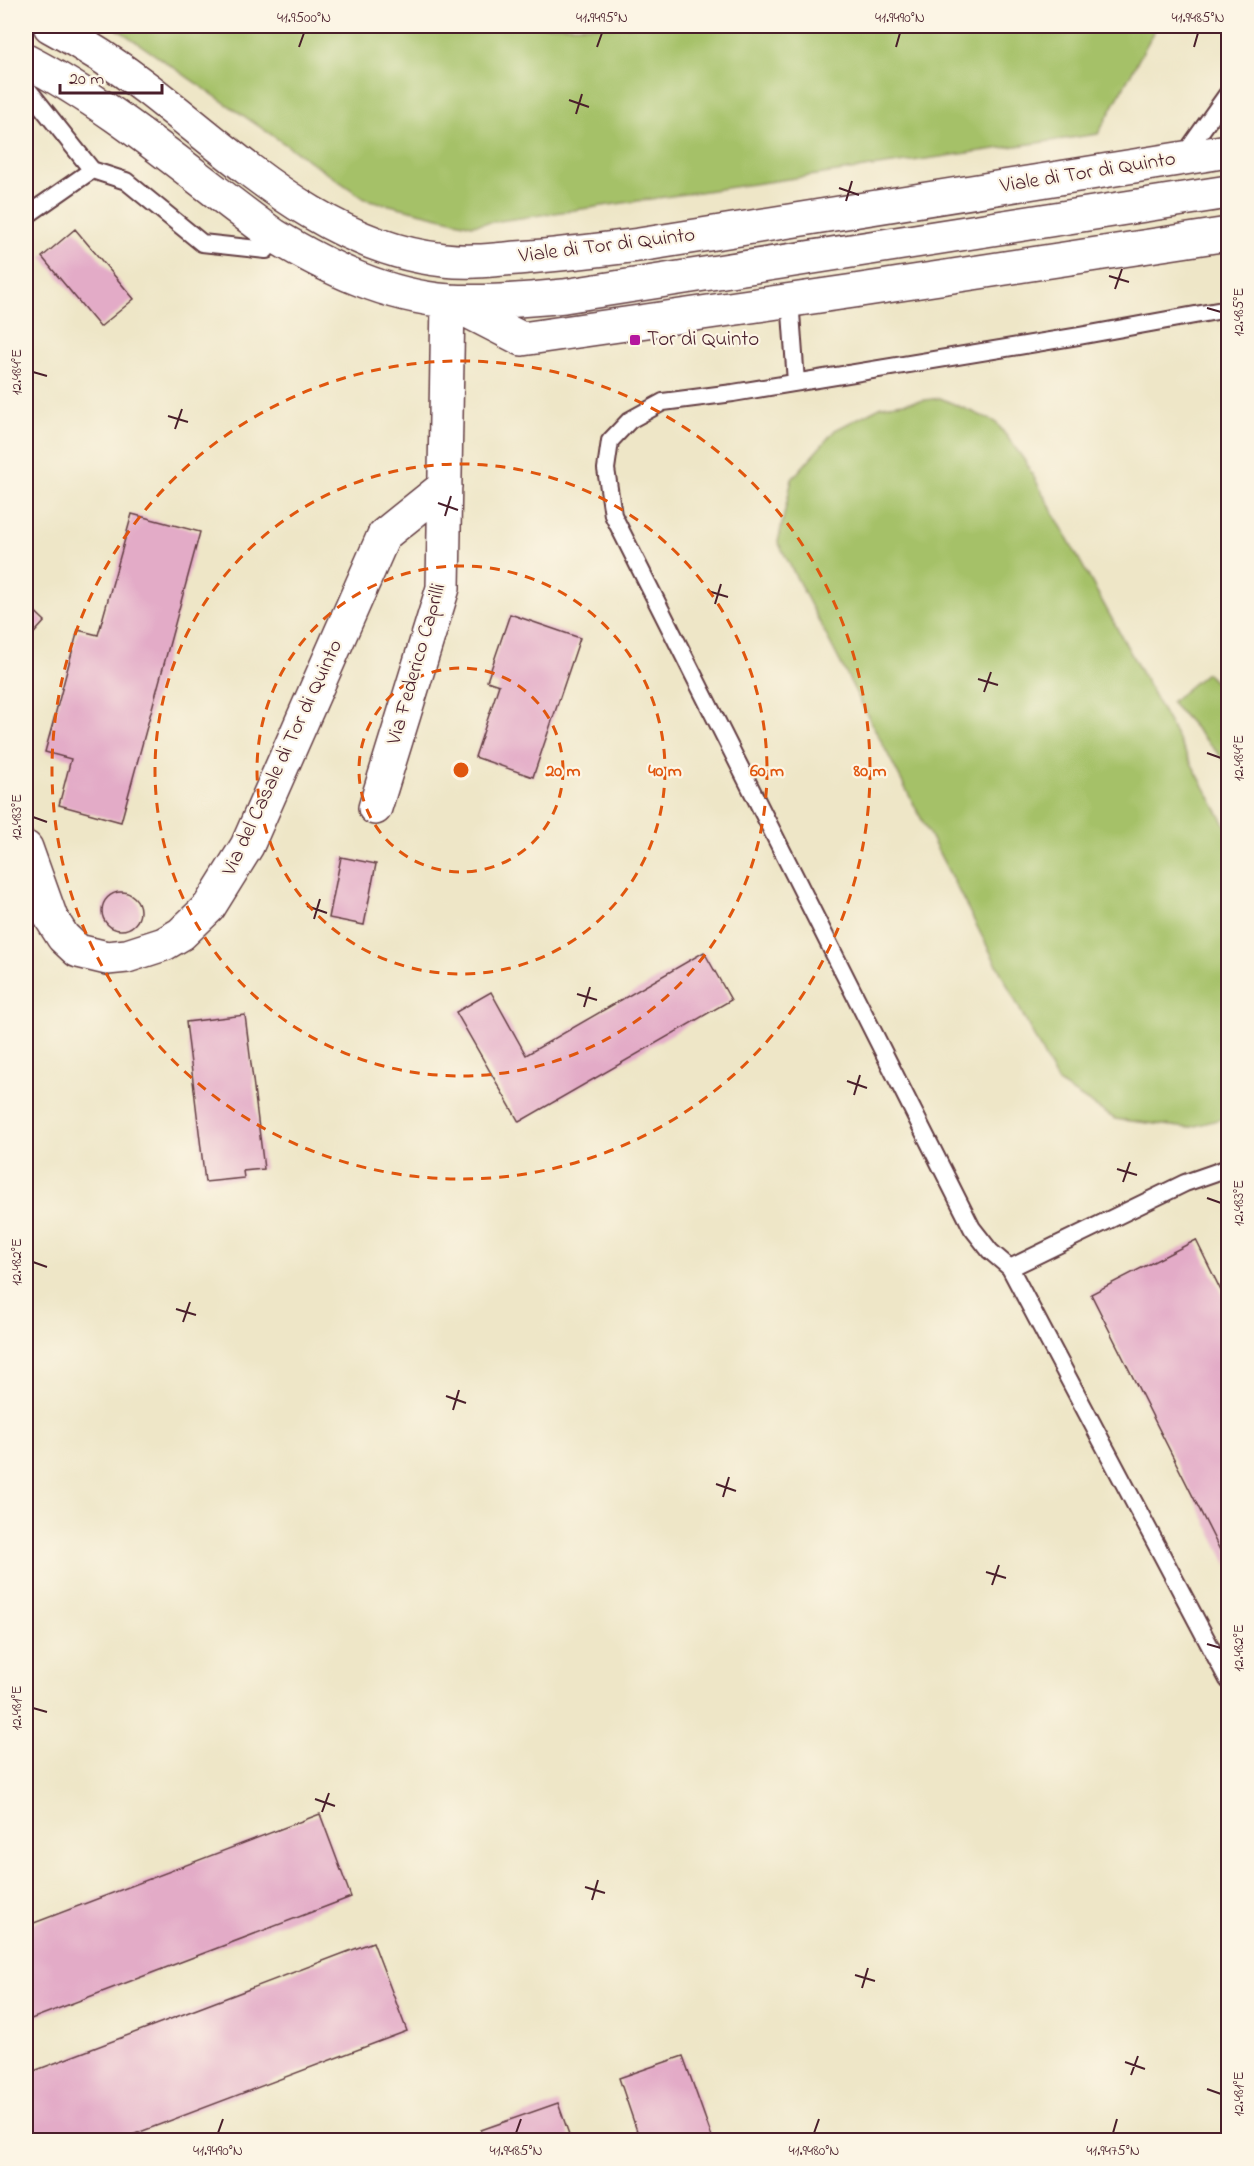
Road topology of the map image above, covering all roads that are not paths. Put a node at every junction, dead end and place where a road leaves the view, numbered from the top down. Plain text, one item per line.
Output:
1 (50, 26) edge
2 (26, 61) edge
3 (26, 87) edge
4 (1228, 93) edge
5 (1228, 151) edge
6 (1182, 159) junction
7 (92, 170) junction
8 (1228, 192) edge
9 (26, 216) edge
10 (1228, 234) edge
11 (275, 236) junction
12 (790, 299) junction
13 (448, 301) junction
14 (1228, 309) edge
15 (796, 382) junction
16 (445, 486) junction
17 (375, 808) dead end
18 (26, 848) edge
19 (1228, 1168) edge
20 (1010, 1268) junction
21 (1228, 1680) edge

1 - 6 main road, Viale di Tor di Quinto
2 - 11 main road, Viale di Tor di Quinto
3 - 7 lane
4 - 6 lane
5 - 6 main road, Viale di Tor di Quinto
7 - 9 lane
7 - 11 lane
8 - 13 main road, Viale di Tor di Quinto
10 - 12 main road, Viale di Tor di Quinto
11 - 13 main road, Viale di Tor di Quinto
12 - 13 main road, Viale di Tor di Quinto
12 - 15 lane
13 - 16 main road, Via Federico Caprilli
14 - 15 lane
15 - 20 lane
16 - 17 main road, Via Federico Caprilli
16 - 18 main road, Via del Casale di Tor di Quinto
19 - 20 lane
20 - 21 lane

